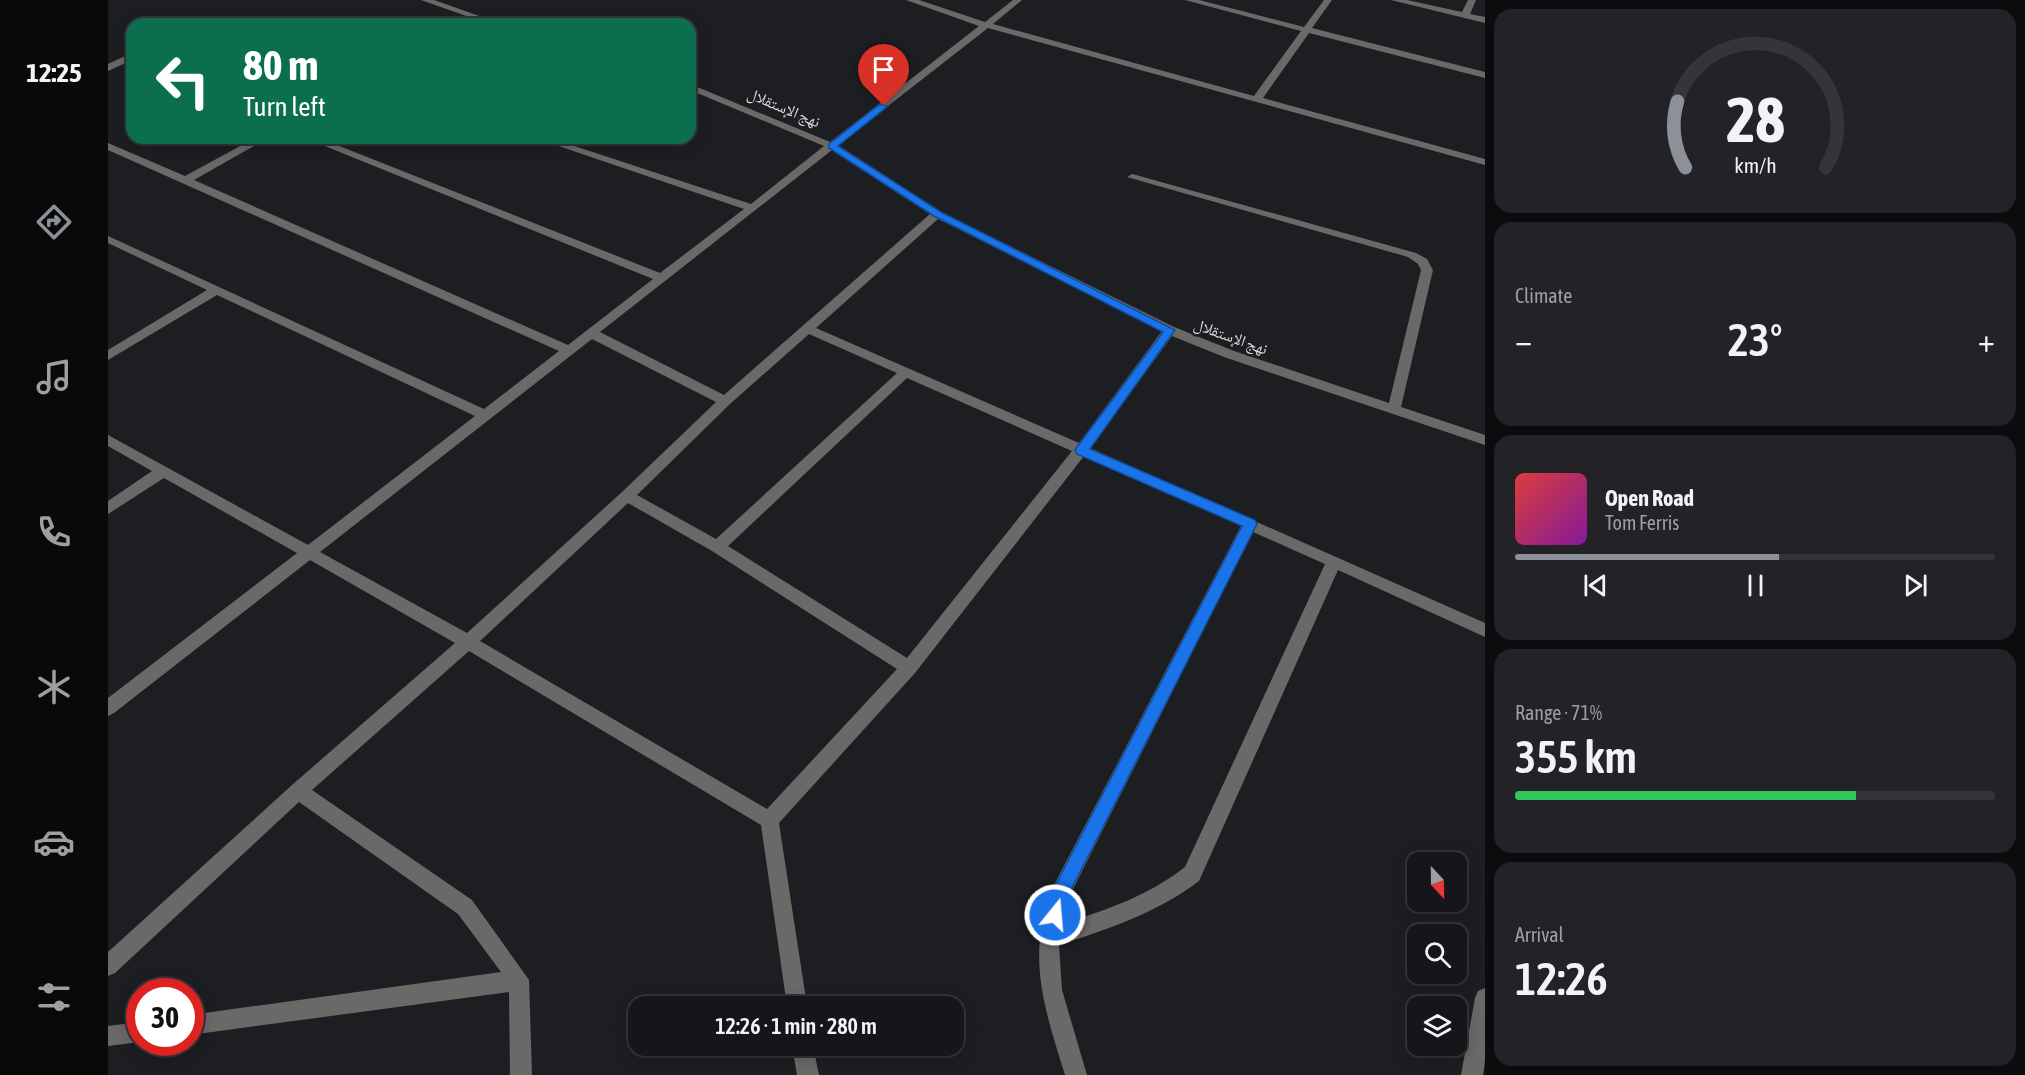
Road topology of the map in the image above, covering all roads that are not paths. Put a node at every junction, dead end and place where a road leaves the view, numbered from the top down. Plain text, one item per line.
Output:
1 (425, 0) edge
2 (910, 0) edge
3 (1018, 0) edge
4 (1189, 0) edge
5 (1328, 0) edge
6 (1395, 0) edge
7 (1472, 0) edge
8 (1465, 15) junction
9 (480, 18) edge
10 (1485, 20) edge
11 (986, 25) junction
12 (1306, 28) junction
13 (126, 59) edge
14 (111, 67) edge
15 (126, 71) edge
16 (1485, 75) edge
17 (696, 89) edge
18 (1257, 99) junction
19 (252, 144) edge
20 (325, 144) edge
21 (558, 144) edge
22 (108, 146) edge
23 (832, 146) junction
24 (1485, 162) edge
25 (1132, 177) dead end
26 (186, 180) junction
27 (750, 207) junction
28 (937, 214) junction
29 (108, 240) edge
30 (661, 278) junction
31 (217, 289) junction
32 (808, 329) junction
33 (1170, 330) junction
34 (593, 334) junction
35 (570, 351) junction
36 (108, 356) edge
37 (907, 371) junction
38 (725, 401) junction
39 (1394, 409) junction
40 (484, 415) junction
41 (108, 440) edge
42 (1485, 440) edge
43 (1082, 450) junction
44 (163, 471) junction
45 (627, 496) junction
46 (108, 508) edge
47 (1250, 524) junction
48 (717, 547) junction
49 (308, 554) junction
50 (1334, 561) junction
51 (1485, 630) edge
52 (468, 642) junction
53 (909, 668) junction
54 (108, 708) edge
55 (298, 790) junction
56 (769, 820) junction
57 (1049, 938) junction
58 (108, 966) edge
59 (519, 980) junction
60 (795, 996) edge
61 (1485, 998) edge
62 (204, 1023) edge
63 (126, 1034) edge
64 (108, 1036) edge
65 (805, 1056) edge
66 (521, 1075) edge
67 (808, 1075) edge
68 (1076, 1075) edge
69 (1472, 1075) edge

1 - 9 street
2 - 11 street
3 - 11 street
4 - 12 street
5 - 12 street
6 - 8 street
7 - 8 street
8 - 10 street
11 - 18 street
11 - 23 street
12 - 16 street
12 - 18 street
13 - 14 street
14 - 15 street
17 - 23 street, نهج الإستقلال
18 - 24 street
19 - 26 street
20 - 30 street
21 - 27 street
22 - 26 street
23 - 27 street
23 - 28 street, نهج الإستقلال
25 - 39 street
26 - 35 street
27 - 30 street
28 - 32 street
28 - 33 street, نهج الإستقلال
29 - 31 street
30 - 34 street
31 - 36 street
31 - 40 street
32 - 37 street
32 - 38 street
33 - 39 street, نهج الإستقلال
33 - 43 street
34 - 35 street
34 - 38 street
35 - 40 street
37 - 43 street
37 - 48 street
38 - 45 street
39 - 42 street, نهج الإستقلال
40 - 49 street
41 - 44 street
43 - 47 street
43 - 53 street
44 - 46 street
44 - 49 street
45 - 48 street
45 - 52 street
47 - 50 street
47 - 57 street
48 - 53 street
49 - 52 street
49 - 54 street
50 - 51 street
50 - 57 street
52 - 55 street
52 - 56 street
53 - 56 street
55 - 58 street
55 - 59 street
56 - 60 street
57 - 68 street
59 - 62 street
59 - 66 street
61 - 69 street
63 - 64 street
65 - 67 street

